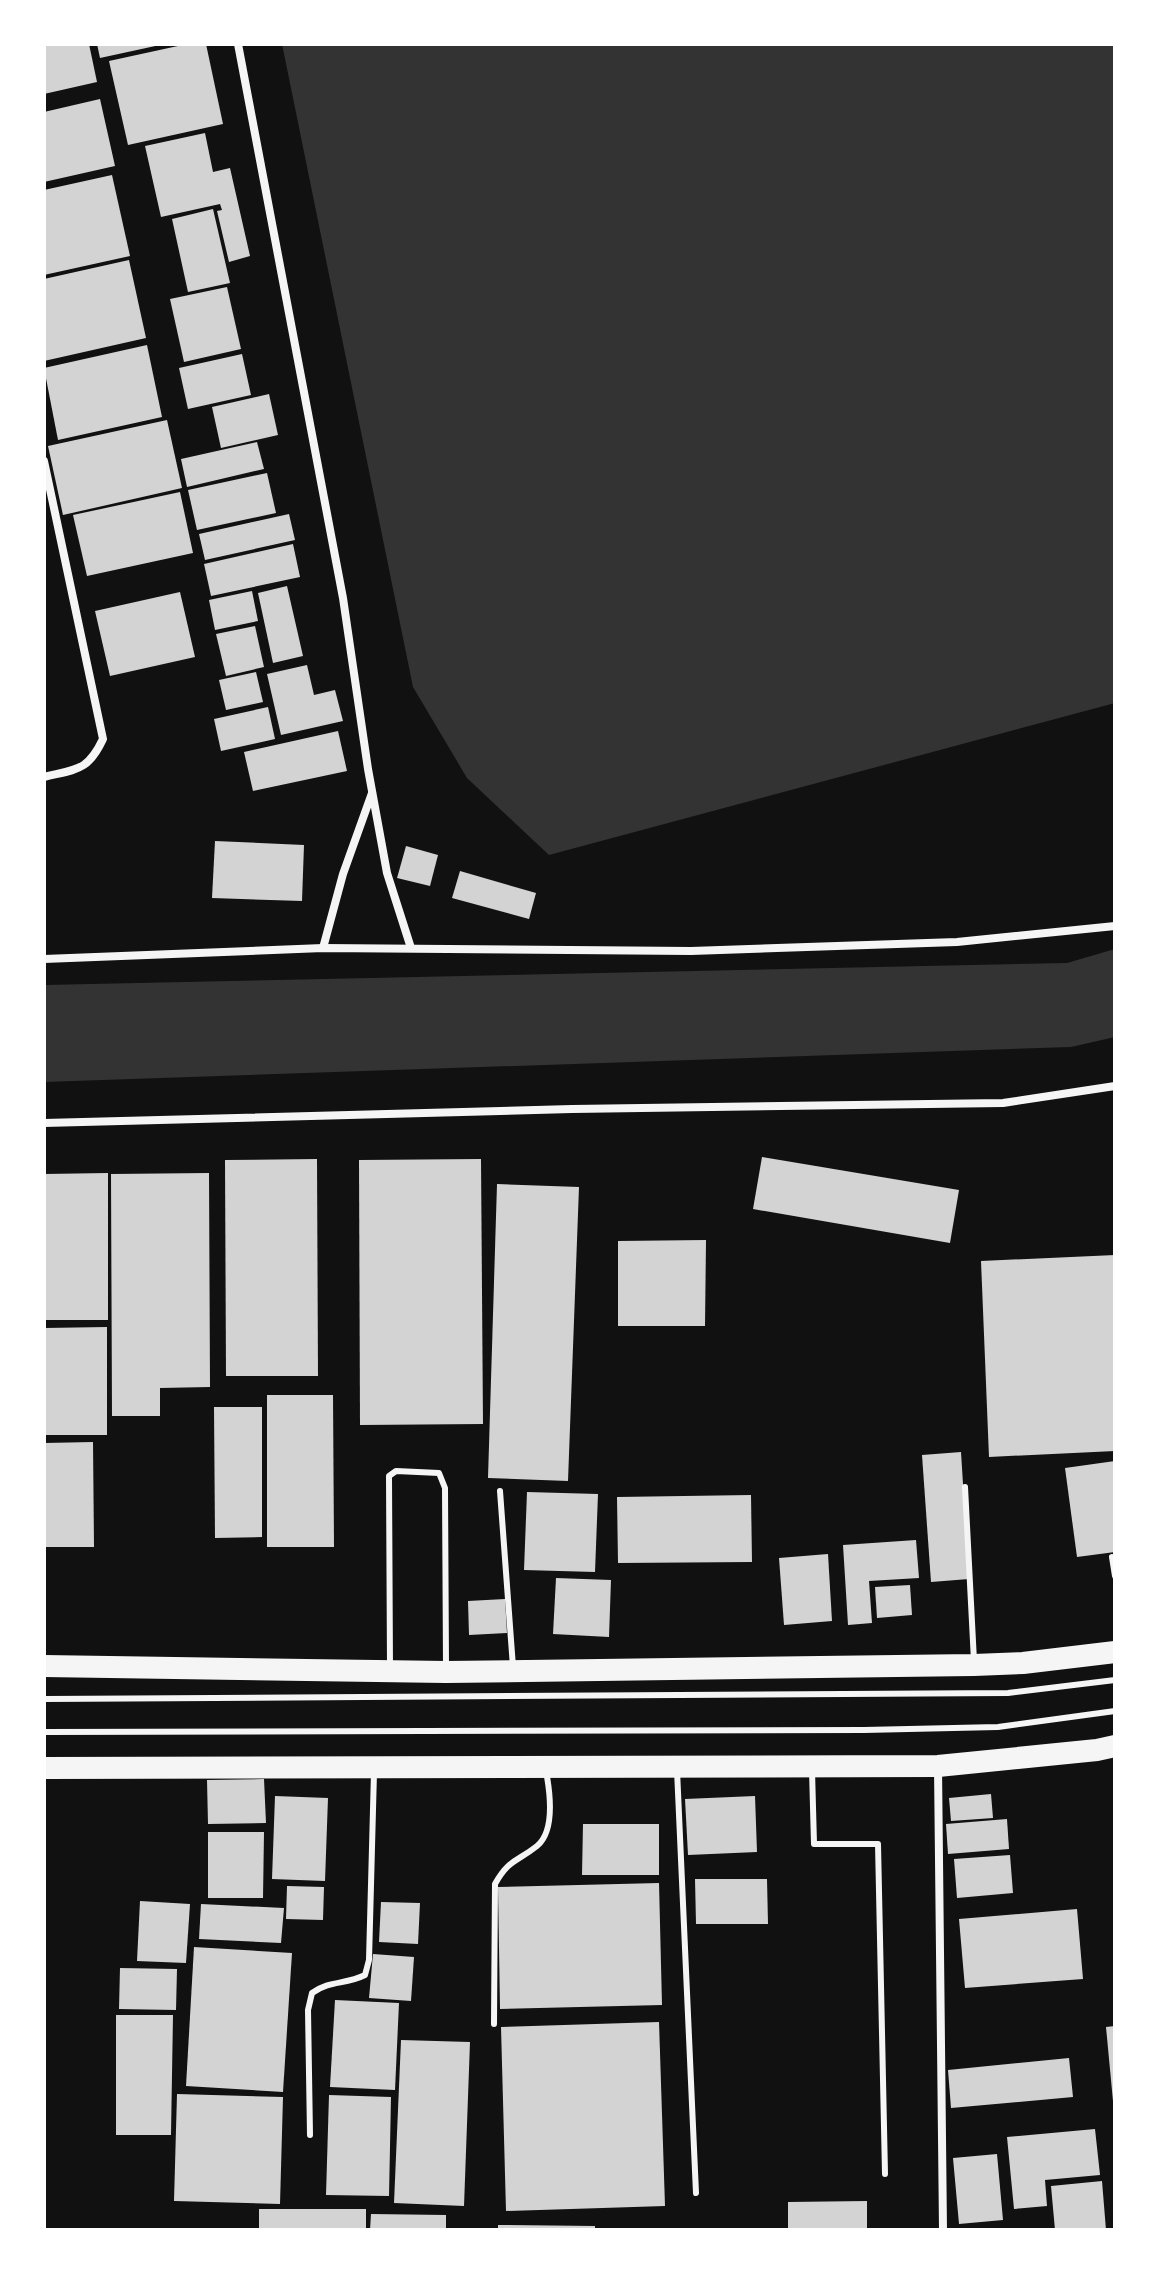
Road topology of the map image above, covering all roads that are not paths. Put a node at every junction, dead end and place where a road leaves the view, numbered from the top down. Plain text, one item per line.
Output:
1 (238, 44) edge
2 (44, 461) edge
3 (44, 777) edge
4 (372, 792) junction
5 (1115, 926) edge
6 (323, 948) junction
7 (411, 948) junction
8 (44, 959) edge
9 (1115, 1086) edge
10 (44, 1123) edge
11 (965, 1487) dead end
12 (500, 1491) dead end
13 (1112, 1557) dead end
14 (1115, 1576) edge
15 (1115, 1652) edge
16 (974, 1665) junction
17 (44, 1666) edge
18 (513, 1670) junction
19 (390, 1671) junction
20 (446, 1672) junction
21 (1115, 1680) edge
22 (44, 1699) edge
23 (1115, 1711) edge
24 (44, 1732) edge
25 (1115, 1746) edge
26 (677, 1766) junction
27 (813, 1766) junction
28 (938, 1766) junction
29 (374, 1767) junction
30 (545, 1767) junction
31 (44, 1768) edge
32 (494, 2024) dead end
33 (310, 2135) dead end
34 (885, 2174) dead end
35 (696, 2193) dead end
36 (943, 2230) edge

1 - 4 street
2 - 3 street
4 - 6 street
4 - 7 street
5 - 7 street
6 - 7 street
6 - 8 street
9 - 10 street
11 - 16 lane
12 - 18 lane
13 - 14 lane
15 - 16 highway
16 - 18 highway
17 - 19 highway
18 - 20 highway
19 - 20 highway
19 - 20 lane
21 - 22 lane
23 - 24 lane
25 - 28 highway
26 - 27 highway
26 - 30 highway
26 - 35 lane
27 - 28 highway
27 - 34 lane
28 - 36 street
29 - 30 highway
29 - 31 highway
29 - 33 lane
30 - 32 lane

